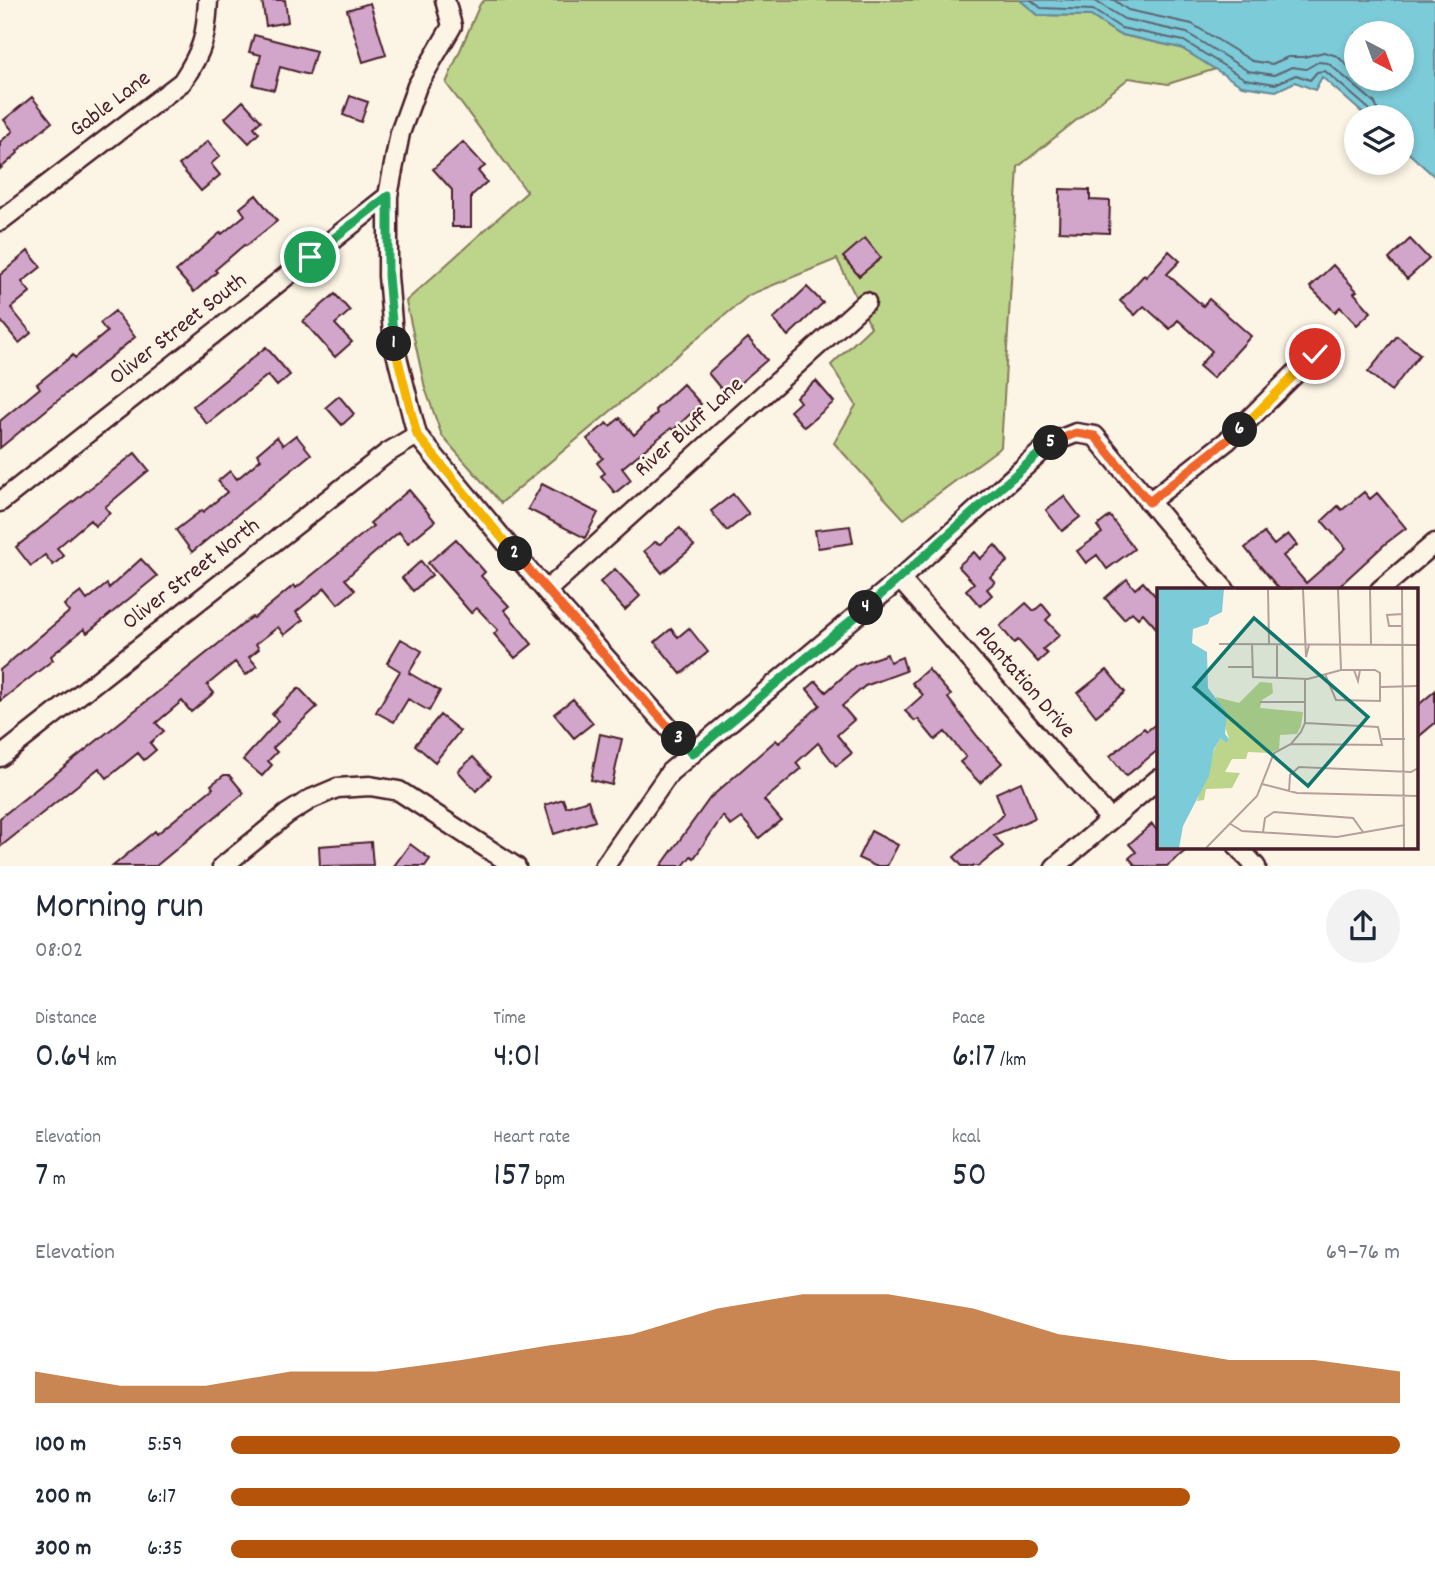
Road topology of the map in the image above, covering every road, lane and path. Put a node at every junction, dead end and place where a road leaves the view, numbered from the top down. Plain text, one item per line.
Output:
1 (208, 0) edge
2 (444, 0) edge
3 (388, 196) junction
4 (0, 221) edge
5 (866, 302) dead end
6 (1315, 354) dead end
7 (417, 435) junction
8 (0, 502) edge
9 (1149, 502) junction
10 (1435, 543) edge
11 (900, 579) junction
12 (1223, 588) edge
13 (1382, 588) edge
14 (546, 591) junction
15 (692, 754) junction
16 (0, 758) edge
17 (1157, 780) edge
18 (1110, 819) junction
19 (1240, 849) edge
20 (222, 866) edge
21 (516, 866) edge
22 (604, 866) edge
23 (1055, 866) edge
24 (1256, 866) edge

1 - 4 street, Gable Lane
2 - 3 street
3 - 7 street
3 - 8 street, Oliver Street South
5 - 14 street, River Bluff Lane
6 - 9 street
7 - 14 street
7 - 16 street, Oliver Street North
9 - 11 street
9 - 12 street
10 - 13 street
11 - 15 street
11 - 18 street, Plantation Drive
14 - 15 street
15 - 22 street
17 - 18 street
18 - 23 street
19 - 24 street
20 - 21 street

